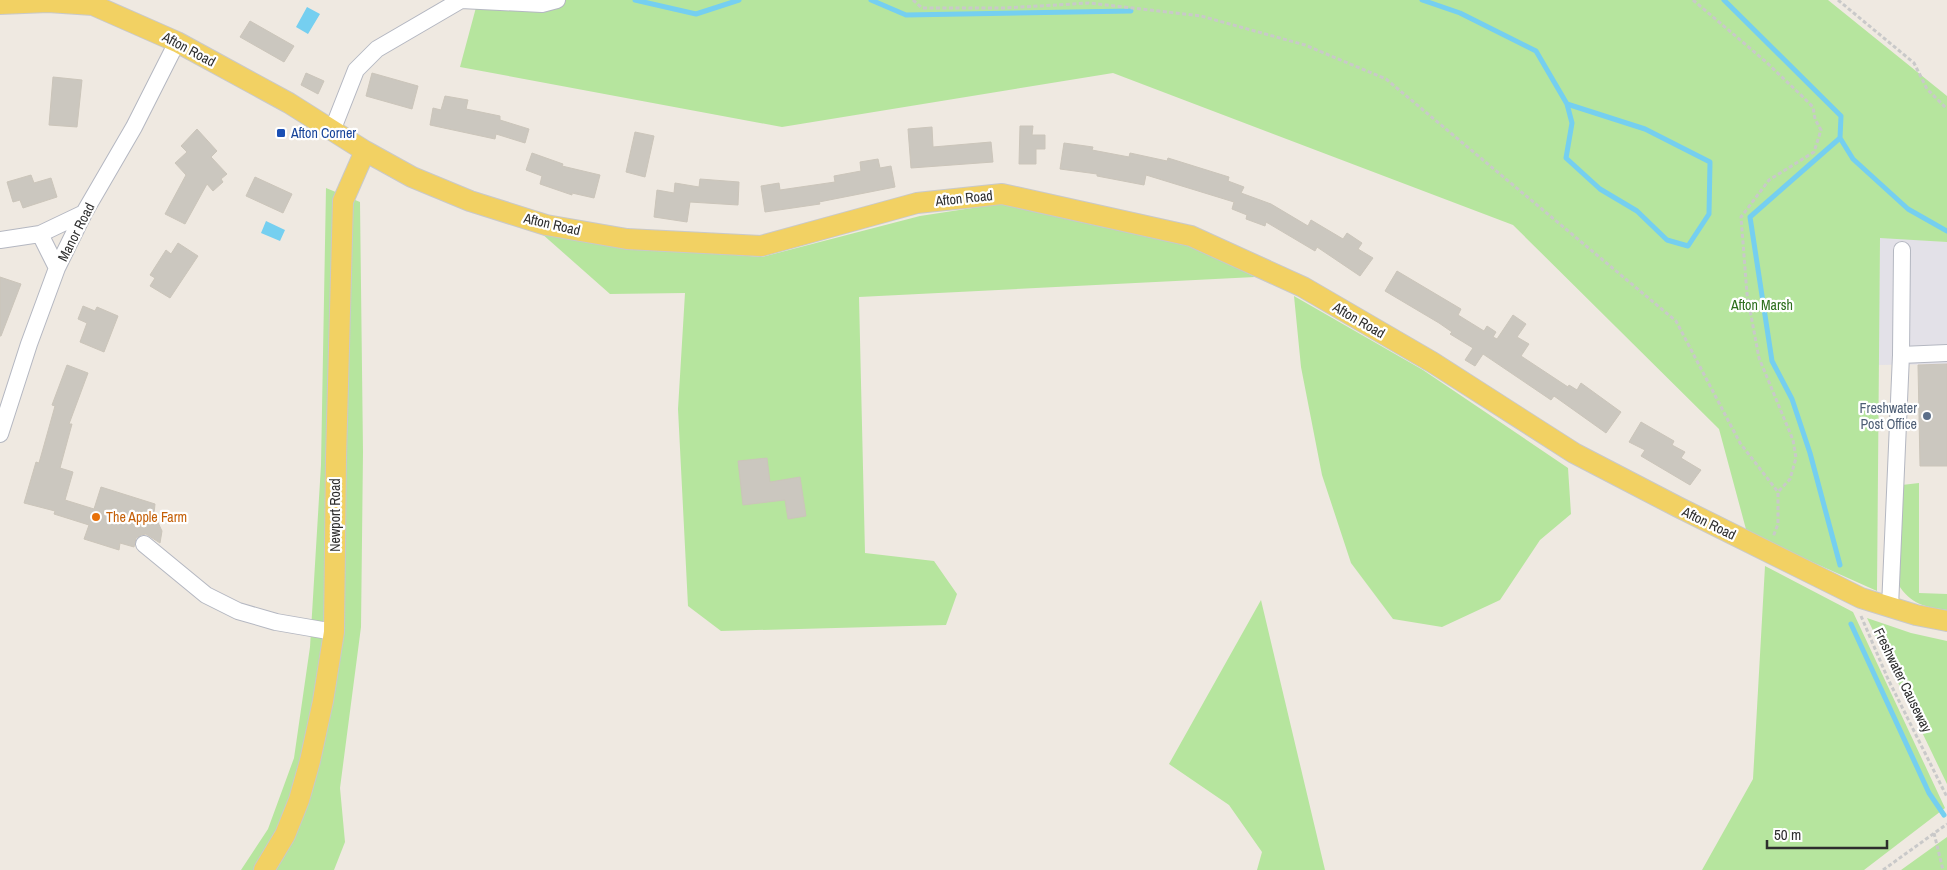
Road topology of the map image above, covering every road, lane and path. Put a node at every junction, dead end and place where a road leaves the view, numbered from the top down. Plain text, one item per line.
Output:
1 (557, 0) edge
2 (913, 0) edge
3 (1693, 0) edge
4 (1838, 0) edge
5 (0, 4) edge
6 (178, 42) junction
7 (1947, 109) edge
8 (332, 131) junction
9 (365, 151) junction
10 (84, 213) junction
11 (40, 234) junction
12 (0, 240) edge
13 (1902, 250) dead end
14 (57, 268) junction
15 (1947, 353) edge
16 (1901, 355) junction
17 (0, 434) edge
18 (1778, 492) junction
19 (144, 544) dead end
20 (1766, 551) junction
21 (1861, 598) junction
22 (1890, 607) junction
23 (1947, 621) edge
24 (334, 632) junction
25 (1947, 797) edge
26 (1947, 824) edge
27 (1934, 833) junction
28 (264, 870) edge
29 (1882, 870) edge
30 (1943, 870) edge

1 - 8 street
2 - 18 path
3 - 18 path
4 - 7 path
5 - 6 main road, Afton Road
6 - 8 main road, Afton Road
6 - 10 street, Manor Road
8 - 9 main road, Afton Road
9 - 20 main road, Afton Road
9 - 24 main road, Newport Road
10 - 11 street
10 - 14 street, Manor Road
11 - 12 street
11 - 14 street
13 - 16 street
14 - 17 street, Manor Road
15 - 16 street
16 - 22 street
18 - 20 path
19 - 24 street
20 - 21 main road, Afton Road
21 - 22 main road, Afton Road
21 - 25 path, Freshwater Causeway
22 - 23 main road, Afton Road
24 - 28 main road, Newport Road
26 - 27 path
27 - 29 path
27 - 30 path

